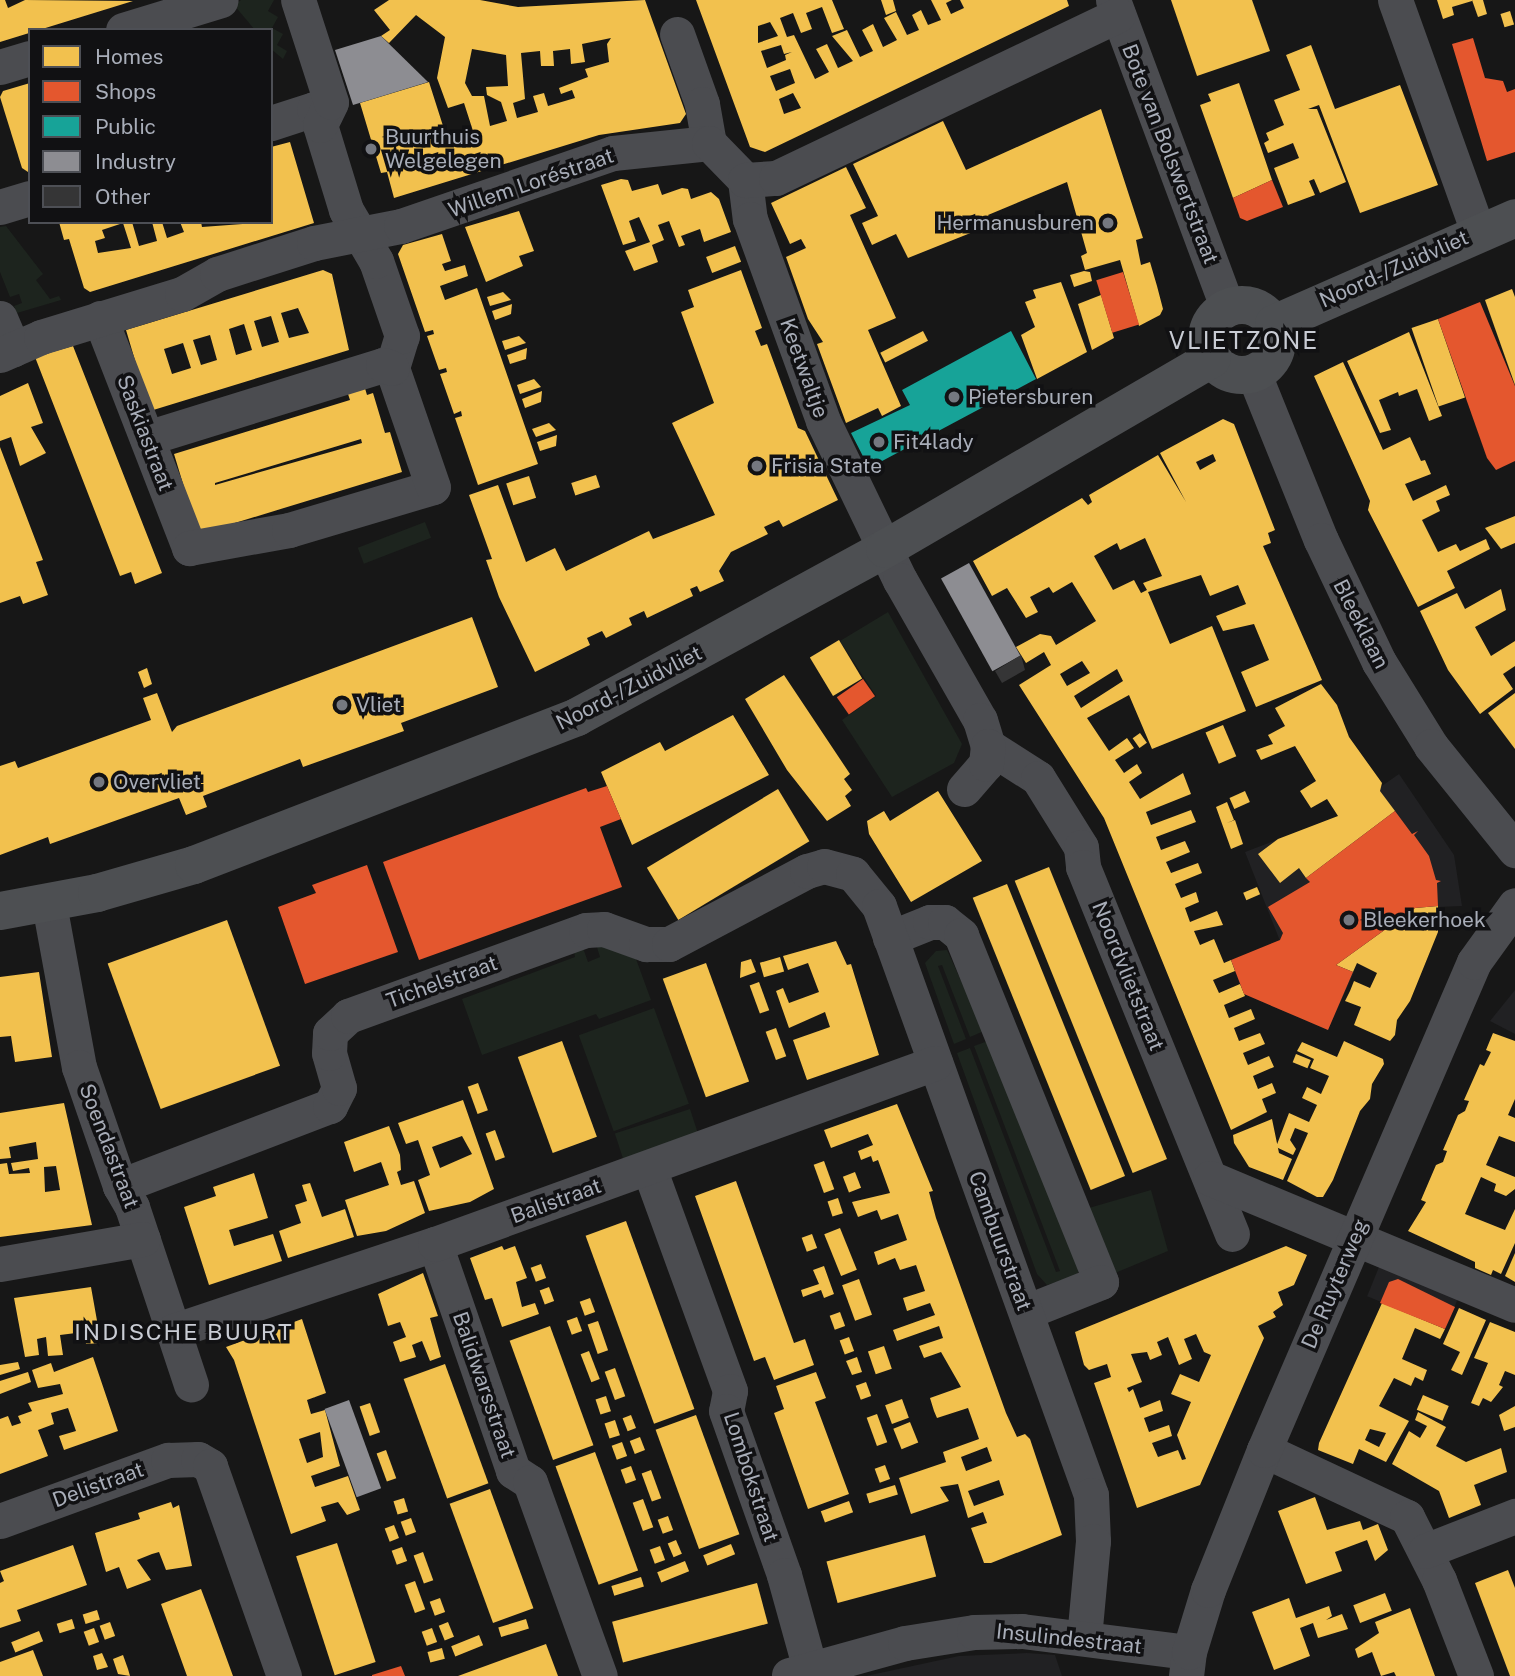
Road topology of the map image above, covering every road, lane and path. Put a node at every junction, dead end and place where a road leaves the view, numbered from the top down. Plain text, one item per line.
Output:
1 (221, 0) edge
2 (298, 0) edge
3 (1395, 0) edge
4 (1115, 8) edge
5 (130, 28) edge
6 (677, 34) dead end
7 (28, 59) edge
8 (0, 67) edge
9 (325, 114) junction
10 (273, 122) edge
11 (709, 144) junction
12 (745, 180) junction
13 (28, 199) edge
14 (0, 207) edge
15 (1515, 218) edge
16 (359, 232) junction
17 (1478, 232) junction
18 (1227, 307) junction
19 (100, 318) junction
20 (1275, 324) junction
21 (4, 341) edge
22 (1212, 359) junction
23 (392, 368) junction
24 (1253, 372) junction
25 (146, 438) junction
26 (885, 549) junction
27 (988, 746) junction
28 (964, 789) dead end
29 (1515, 850) edge
30 (839, 867) joint
31 (49, 904) junction
32 (1515, 905) edge
33 (0, 911) edge
34 (890, 938) junction
35 (935, 1063) junction
36 (649, 1168) junction
37 (1210, 1178) junction
38 (120, 1186) junction
39 (1232, 1234) dead end
40 (1355, 1238) junction
41 (143, 1239) junction
42 (435, 1244) junction
43 (0, 1264) edge
44 (1515, 1305) edge
45 (1026, 1312) junction
46 (173, 1331) junction
47 (191, 1384) dead end
48 (1264, 1450) junction
49 (1515, 1516) edge
50 (0, 1521) edge
51 (1425, 1552) junction
52 (1084, 1638) junction
53 (1188, 1664) edge
54 (799, 1673) edge
55 (284, 1676) edge
56 (600, 1676) edge
57 (1476, 1676) edge

1 - 5 street
2 - 9 street
3 - 17 street
4 - 12 street
4 - 18 street, Bote van Bolswertstraat
6 - 11 street
7 - 8 street
9 - 10 street
9 - 16 street
11 - 12 street
11 - 16 street, Willem Loréstraat
12 - 26 street, Keetwaltje
13 - 14 street
15 - 17 main road, Noord-/Zuidvliet
16 - 19 street, Willem Loréstraat
16 - 23 street
17 - 20 main road, Noord-/Zuidvliet
18 - 20 main road
18 - 22 main road
19 - 21 street, Willem Loréstraat
19 - 25 street, Saskiastraat
20 - 24 main road
22 - 24 main road
22 - 26 main road, Noord-/Zuidvliet
23 - 25 street
23 - 25 street, Saskiastraat
24 - 29 street, Bleeklaan
26 - 27 street
26 - 31 main road, Noord-/Zuidvliet
27 - 28 street
27 - 37 street, Noordvlietstraat
30 - 34 street, Cambuurstraat
30 - 38 street, Tichelstraat
31 - 33 main road, Noord-/Zuidvliet
31 - 38 street, Soendastraat
32 - 40 street, De Ruyterweg
34 - 35 street, Cambuurstraat
34 - 45 street
35 - 36 street, Balistraat
35 - 45 street, Cambuurstraat
36 - 42 street, Balistraat
36 - 54 street, Lombokstraat
37 - 39 street, Noordvlietstraat
37 - 40 street
38 - 41 street, Soendastraat
40 - 44 street
40 - 48 street, De Ruyterweg
41 - 43 street
41 - 46 street, Soendastraat
42 - 46 street, Balistraat
42 - 56 street, Balidwarsstraat
45 - 52 street, Cambuurstraat
46 - 47 street, Soendastraat
48 - 51 street
48 - 53 street, De Ruyterweg
49 - 51 street
50 - 55 street, Delistraat
51 - 57 street
52 - 53 street, Insulindestraat
52 - 54 street, Insulindestraat

